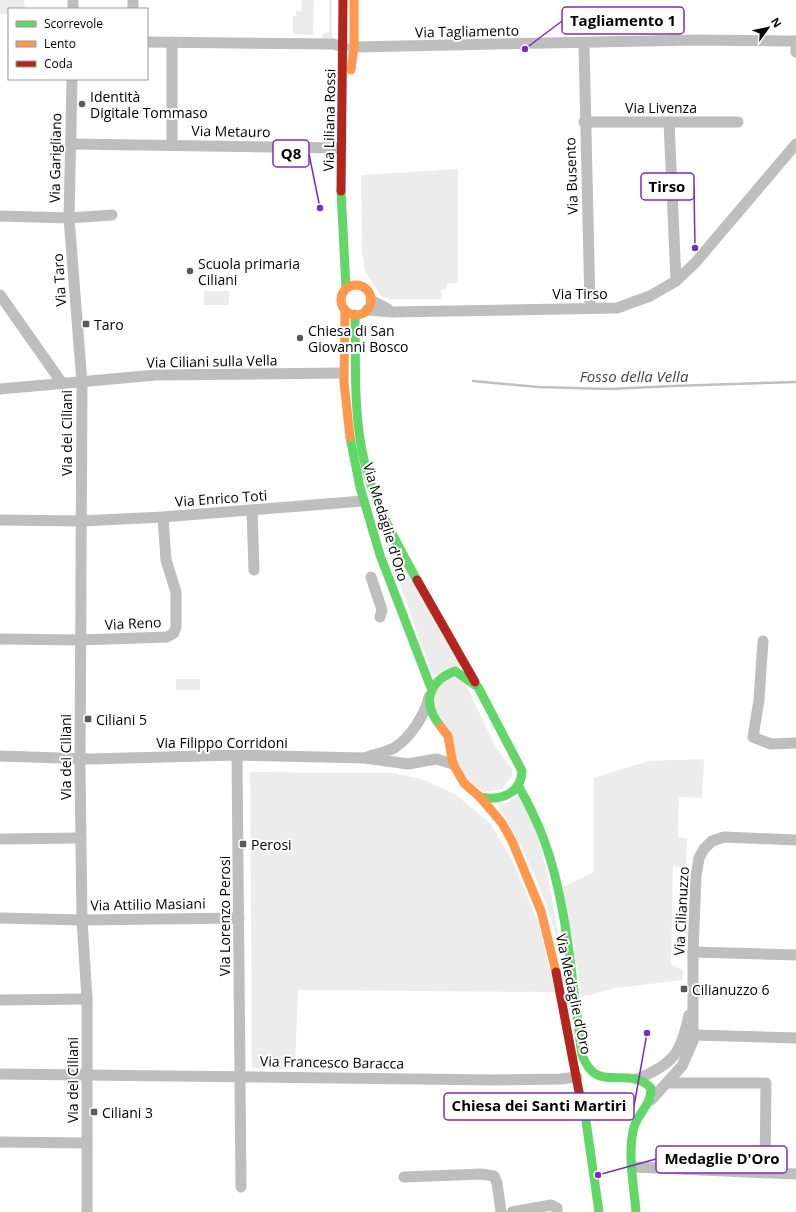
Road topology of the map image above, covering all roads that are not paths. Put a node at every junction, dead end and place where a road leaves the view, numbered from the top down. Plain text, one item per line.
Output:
1 (343, 0) edge
2 (354, 0) edge
3 (148, 42) edge
4 (172, 42) junction
5 (796, 42) edge
6 (584, 44) junction
7 (349, 47) junction
8 (796, 52) edge
9 (72, 80) edge
10 (584, 122) junction
11 (669, 122) junction
12 (738, 122) dead end
13 (72, 144) junction
14 (172, 144) junction
15 (796, 144) edge
16 (341, 148) junction
17 (351, 180) dead end
18 (351, 204) dead end
19 (112, 215) dead end
20 (0, 216) edge
21 (69, 218) junction
22 (676, 281) junction
23 (356, 285) junction
24 (346, 288) junction
25 (0, 294) edge
26 (369, 305) junction
27 (590, 307) junction
28 (345, 310) junction
29 (355, 314) junction
30 (343, 373) junction
31 (62, 383) junction
32 (82, 383) junction
33 (0, 389) edge
34 (363, 501) junction
35 (252, 511) junction
36 (163, 517) junction
37 (0, 520) edge
38 (81, 521) junction
39 (254, 570) dead end
40 (371, 577) dead end
41 (380, 617) dead end
42 (0, 640) edge
43 (80, 640) junction
44 (763, 641) dead end
45 (478, 687) junction
46 (430, 691) junction
47 (796, 743) edge
48 (237, 755) junction
49 (0, 756) edge
50 (80, 758) junction
51 (365, 758) junction
52 (453, 764) junction
53 (518, 785) junction
54 (480, 797) junction
55 (0, 838) edge
56 (81, 838) junction
57 (796, 840) edge
58 (0, 918) edge
59 (239, 918) junction
60 (82, 920) junction
61 (693, 952) junction
62 (796, 955) edge
63 (87, 999) junction
64 (0, 1000) edge
65 (692, 1001) junction
66 (694, 1035) junction
67 (796, 1038) edge
68 (0, 1074) edge
69 (86, 1075) junction
70 (239, 1076) junction
71 (577, 1076) junction
72 (601, 1077) junction
73 (637, 1079) junction
74 (667, 1083) junction
75 (650, 1100) junction
76 (586, 1111) junction
77 (0, 1142) edge
78 (87, 1143) junction
79 (633, 1167) junction
80 (765, 1173) junction
81 (796, 1174) edge
82 (404, 1177) dead end
83 (241, 1187) dead end
84 (87, 1212) edge
85 (501, 1212) edge
86 (512, 1212) edge
87 (557, 1212) edge
88 (599, 1212) edge
89 (636, 1212) edge

1 - 7 street, Via Liliana Rossi
2 - 7 street, Via Liliana Rossi
3 - 4 street, Via Tagliamento
4 - 7 street, Via Tagliamento
4 - 14 street
5 - 6 street, Via Tagliamento
5 - 8 street
6 - 7 street, Via Tagliamento
6 - 10 street, Via Busento
7 - 16 street, Via Liliana Rossi
7 - 17 street, Via Liliana Rossi
9 - 13 street, Via Garigliano
10 - 11 street, Via Livenza
10 - 27 street, Via Busento
11 - 12 street, Via Livenza
11 - 22 street
13 - 14 street, Via Metauro
13 - 21 street, Via Garigliano
14 - 16 street, Via Metauro
15 - 22 street, Via Tirso
16 - 24 street, Via Liliana Rossi
18 - 23 street
19 - 21 street
20 - 21 street, Via Garigliano
21 - 32 street, Via Taro
22 - 27 street, Via Tirso
23 - 24 street
23 - 26 street
24 - 28 street, Via Liliana Rossi
25 - 31 street
26 - 27 street, Via Tirso
26 - 29 street
28 - 29 street
28 - 30 street, Via Medaglie d'Oro
29 - 45 street, Via Medaglie d'Oro
30 - 32 street, Via Ciliani sulla Vella
30 - 34 street, Via Medaglie d'Oro
31 - 32 street, Via dei Ciliani
31 - 33 street, Via dei Ciliani
32 - 38 street, Via dei Ciliani
34 - 35 street, Via Enrico Toti
34 - 46 street, Via Medaglie d'Oro
35 - 36 street, Via Enrico Toti
35 - 39 street
36 - 38 street, Via Enrico Toti
36 - 43 street, Via Reno
37 - 38 street, Via Enrico Toti
38 - 43 street, Via dei Ciliani
40 - 41 street
42 - 43 street, Via Reno
43 - 50 street, Via dei Ciliani
44 - 47 street
45 - 46 street, Via Medaglie d'Oro
45 - 53 street, Via Medaglie d'Oro
46 - 51 street, Via Filippo Corridoni
46 - 52 street, Via Medaglie d'Oro
48 - 50 street, Via Filippo Corridoni
48 - 51 street, Via Filippo Corridoni
48 - 59 street, Via Lorenzo Perosi
49 - 50 street, Via Filippo Corridoni
50 - 56 street, Via dei Ciliani
51 - 52 street, Via Filippo Corridoni
52 - 54 street, Via Medaglie d'Oro
53 - 54 street
53 - 72 street, Via Medaglie d'Oro
54 - 71 street, Via Medaglie d'Oro
55 - 56 street
56 - 60 street, Via dei Ciliani
57 - 61 street, Via Cilianuzzo
58 - 60 street, Via Attilio Masiani
59 - 60 street, Via Attilio Masiani
59 - 70 street, Via Lorenzo Perosi
60 - 63 street, Via dei Ciliani
61 - 62 street
61 - 65 street, Via Cilianuzzo
63 - 64 street
63 - 69 street, Via dei Ciliani
65 - 66 street, Via Cilianuzzo
65 - 73 street, Via Cilianuzzo
66 - 67 street
66 - 74 street, Via Cilianuzzo
68 - 69 street, Via Francesco Baracca
69 - 70 street, Via Francesco Baracca
69 - 78 street, Via dei Ciliani
70 - 71 street, Via Francesco Baracca
70 - 83 street, Via Lorenzo Perosi
71 - 76 street, Via Medaglie d'Oro
72 - 73 street
72 - 76 street
73 - 75 street
74 - 75 street, Via Cilianuzzo
74 - 80 street
75 - 79 street, Via Cilianuzzo
76 - 88 street, Via Medaglie d'Oro
77 - 78 street
78 - 84 street, Via dei Ciliani
79 - 80 street
79 - 89 street, Via Cilianuzzo
80 - 81 street
82 - 85 street
86 - 87 street

